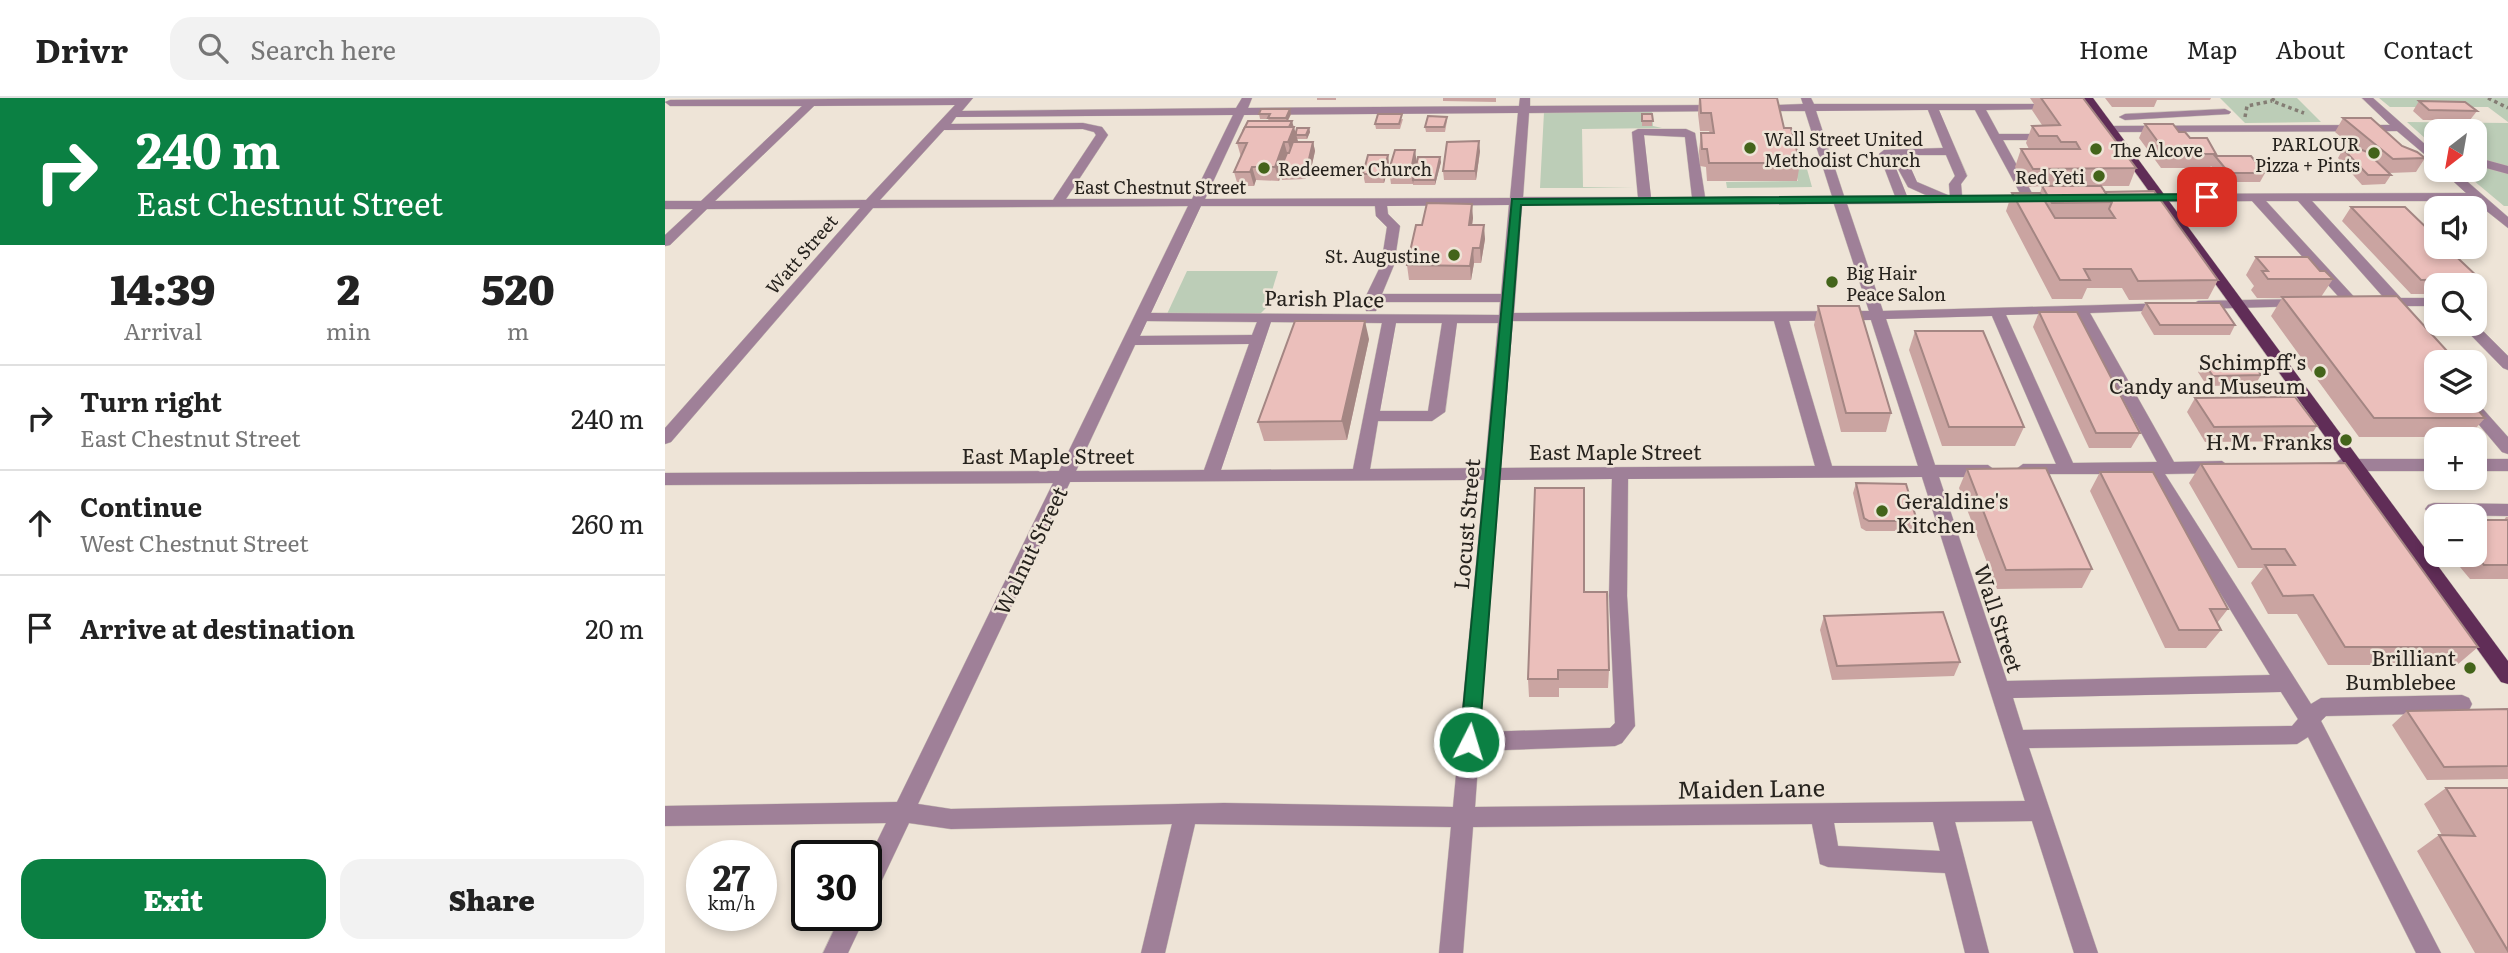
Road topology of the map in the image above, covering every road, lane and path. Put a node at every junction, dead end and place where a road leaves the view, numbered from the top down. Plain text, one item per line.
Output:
1 (2213, 98) edge
2 (2367, 98) edge
3 (2488, 98) edge
4 (966, 100) edge
5 (2273, 100) edge
6 (812, 102) junction
7 (671, 103) edge
8 (1640, 103) edge
9 (1674, 103) edge
10 (1808, 103) edge
11 (2087, 103) edge
12 (1524, 104) edge
13 (1244, 105) edge
14 (2067, 106) edge
15 (1933, 107) junction
16 (1979, 107) junction
17 (1728, 108) edge
18 (1742, 108) edge
19 (2508, 108) edge
20 (2225, 112) junction
21 (953, 114) junction
22 (2308, 114) dead end
23 (2125, 117) dead end
24 (2245, 125) junction
25 (941, 127) junction
26 (2400, 128) junction
27 (2109, 129) junction
28 (1995, 137) junction
29 (2035, 137) edge
30 (2424, 148) edge
31 (1951, 151) junction
32 (1898, 152) junction
33 (2487, 164) edge
34 (2508, 170) edge
35 (2461, 182) edge
36 (1898, 184) junction
37 (1912, 184) junction
38 (1955, 184) junction
39 (2477, 196) edge
40 (2255, 197) junction
41 (2301, 197) junction
42 (2424, 197) edge
43 (2133, 198) edge
44 (2159, 198) junction
45 (1902, 199) junction
46 (1952, 199) junction
47 (1645, 200) junction
48 (1839, 200) junction
49 (1699, 201) junction
50 (1382, 202) junction
51 (1516, 202) junction
52 (1197, 203) junction
53 (870, 204) junction
54 (1057, 204) junction
55 (665, 205) edge
56 (704, 205) junction
57 (2487, 205) edge
58 (2508, 224) edge
59 (665, 242) edge
60 (1372, 298) junction
61 (1508, 298) junction
62 (2424, 302) edge
63 (2310, 303) edge
64 (2336, 303) edge
65 (2352, 303) junction
66 (2390, 303) junction
67 (2237, 304) junction
68 (2081, 309) junction
69 (1997, 311) junction
70 (1780, 315) junction
71 (1877, 315) junction
72 (1266, 316) junction
73 (1142, 317) junction
74 (1506, 318) junction
75 (1369, 319) junction
76 (1389, 319) junction
77 (1450, 319) junction
78 (2401, 323) edge
79 (2479, 336) edge
80 (1258, 339) junction
81 (1130, 341) junction
82 (2508, 365) edge
83 (2477, 413) edge
84 (1371, 416) junction
85 (665, 438) edge
86 (2508, 448) edge
87 (2508, 464) edge
88 (2354, 465) junction
89 (2424, 465) edge
90 (2487, 465) edge
91 (2326, 466) edge
92 (2234, 467) edge
93 (2161, 468) junction
94 (2067, 469) junction
95 (1929, 471) junction
96 (1825, 472) junction
97 (1620, 473) junction
98 (1493, 474) junction
99 (1360, 475) junction
100 (1210, 476) junction
101 (1064, 478) junction
102 (665, 479) edge
103 (2487, 510) edge
104 (2508, 510) edge
105 (2508, 676) edge
106 (2286, 682) junction
107 (2000, 690) junction
108 (2462, 704) dead end
109 (2310, 720) junction
110 (2016, 738) junction
111 (1469, 742) junction
112 (904, 811) junction
113 (1941, 811) junction
114 (2039, 811) junction
115 (1821, 813) junction
116 (1186, 814) junction
117 (665, 816) edge
118 (1463, 817) junction
119 (882, 856) edge
120 (1954, 863) junction
121 (846, 931) edge
122 (835, 953) edge
123 (1153, 953) edge
124 (1451, 953) edge
125 (1977, 953) edge
126 (2086, 953) edge
127 (2429, 953) edge

1 - 20 street
2 - 26 street
3 - 19 path
4 - 6 street
4 - 21 street, Watt Street
5 - 22 path
5 - 24 path
6 - 7 street
6 - 56 street
8 - 9 street
8 - 12 street
9 - 17 street
10 - 15 street
10 - 18 street
10 - 48 street, Wall Street
11 - 27 main road
12 - 13 street
12 - 51 street, Locust Street
13 - 21 street
13 - 52 street, Walnut Street
14 - 16 street
15 - 16 street
15 - 31 street
16 - 28 street
20 - 23 street
20 - 24 street
21 - 25 street, Watt Street
24 - 26 street
24 - 27 street
25 - 53 street, Watt Street
25 - 54 street
26 - 30 street
27 - 44 main road
28 - 29 street
28 - 46 street, East Chestnut Street
31 - 32 street
31 - 38 street
32 - 36 street
32 - 37 street
33 - 34 street
35 - 39 street
36 - 37 street
36 - 45 street
37 - 38 street
37 - 46 street
38 - 46 street
40 - 41 street
40 - 44 street
40 - 65 street
41 - 42 street
41 - 66 street
43 - 44 street
44 - 67 main road
45 - 46 street, East Chestnut Street
45 - 48 street, East Chestnut Street
47 - 49 street, East Chestnut Street
47 - 49 street
47 - 51 street, East Chestnut Street
48 - 49 street, East Chestnut Street
48 - 71 street, Wall Street
50 - 51 street, East Chestnut Street
50 - 52 street, East Chestnut Street
50 - 60 street
51 - 61 street, Locust Street
52 - 54 street, East Chestnut Street
52 - 73 street, Walnut Street
53 - 54 street, East Chestnut Street
53 - 56 street, East Chestnut Street
53 - 85 street, Watt Street
55 - 56 street, East Chestnut Street
56 - 59 street
57 - 58 street
60 - 61 street
60 - 75 street
61 - 74 street, Locust Street
62 - 66 street
63 - 67 street, Parish Place
64 - 65 street
65 - 66 street
66 - 78 street
67 - 68 street, Parish Place
67 - 88 main road
68 - 69 street, Parish Place
68 - 93 street
69 - 71 street, Parish Place
69 - 94 street
70 - 71 street, Parish Place
70 - 74 street, Parish Place
70 - 96 street
71 - 95 street, Wall Street
72 - 73 street, Parish Place
72 - 75 street, Parish Place
72 - 80 street
73 - 81 street, Walnut Street
74 - 77 street, Parish Place
74 - 98 street, Locust Street
75 - 76 street, Parish Place
76 - 77 street, Parish Place
76 - 84 street
77 - 84 street
79 - 82 street
80 - 81 street
80 - 100 street
81 - 101 street, Walnut Street
83 - 86 street
84 - 99 street
87 - 90 street
88 - 89 street
88 - 91 street
88 - 105 main road
92 - 93 street, East Maple Street
93 - 94 street, East Maple Street
93 - 106 street
94 - 95 street, East Maple Street
95 - 96 street, East Maple Street
95 - 107 street, Wall Street
96 - 97 street, East Maple Street
97 - 98 street, East Maple Street
97 - 111 street
98 - 99 street, East Maple Street
98 - 111 street, Locust Street
99 - 100 street, East Maple Street
100 - 101 street, East Maple Street
101 - 102 street, East Maple Street
101 - 112 street, Walnut Street
103 - 104 street
106 - 107 street
106 - 109 street
107 - 110 street, Wall Street
108 - 109 street
109 - 110 street
109 - 127 street
110 - 114 street, Wall Street
111 - 118 street, Locust Street
112 - 116 street, Maiden Lane
112 - 117 street, Maiden Lane
112 - 119 street, Walnut Street
113 - 114 street, Maiden Lane
113 - 115 street, Maiden Lane
113 - 120 street
114 - 126 street, Wall Street
115 - 118 street, Maiden Lane
115 - 120 street
116 - 118 street, Maiden Lane
116 - 123 street
118 - 124 street, Locust Street
120 - 125 street
121 - 122 street

